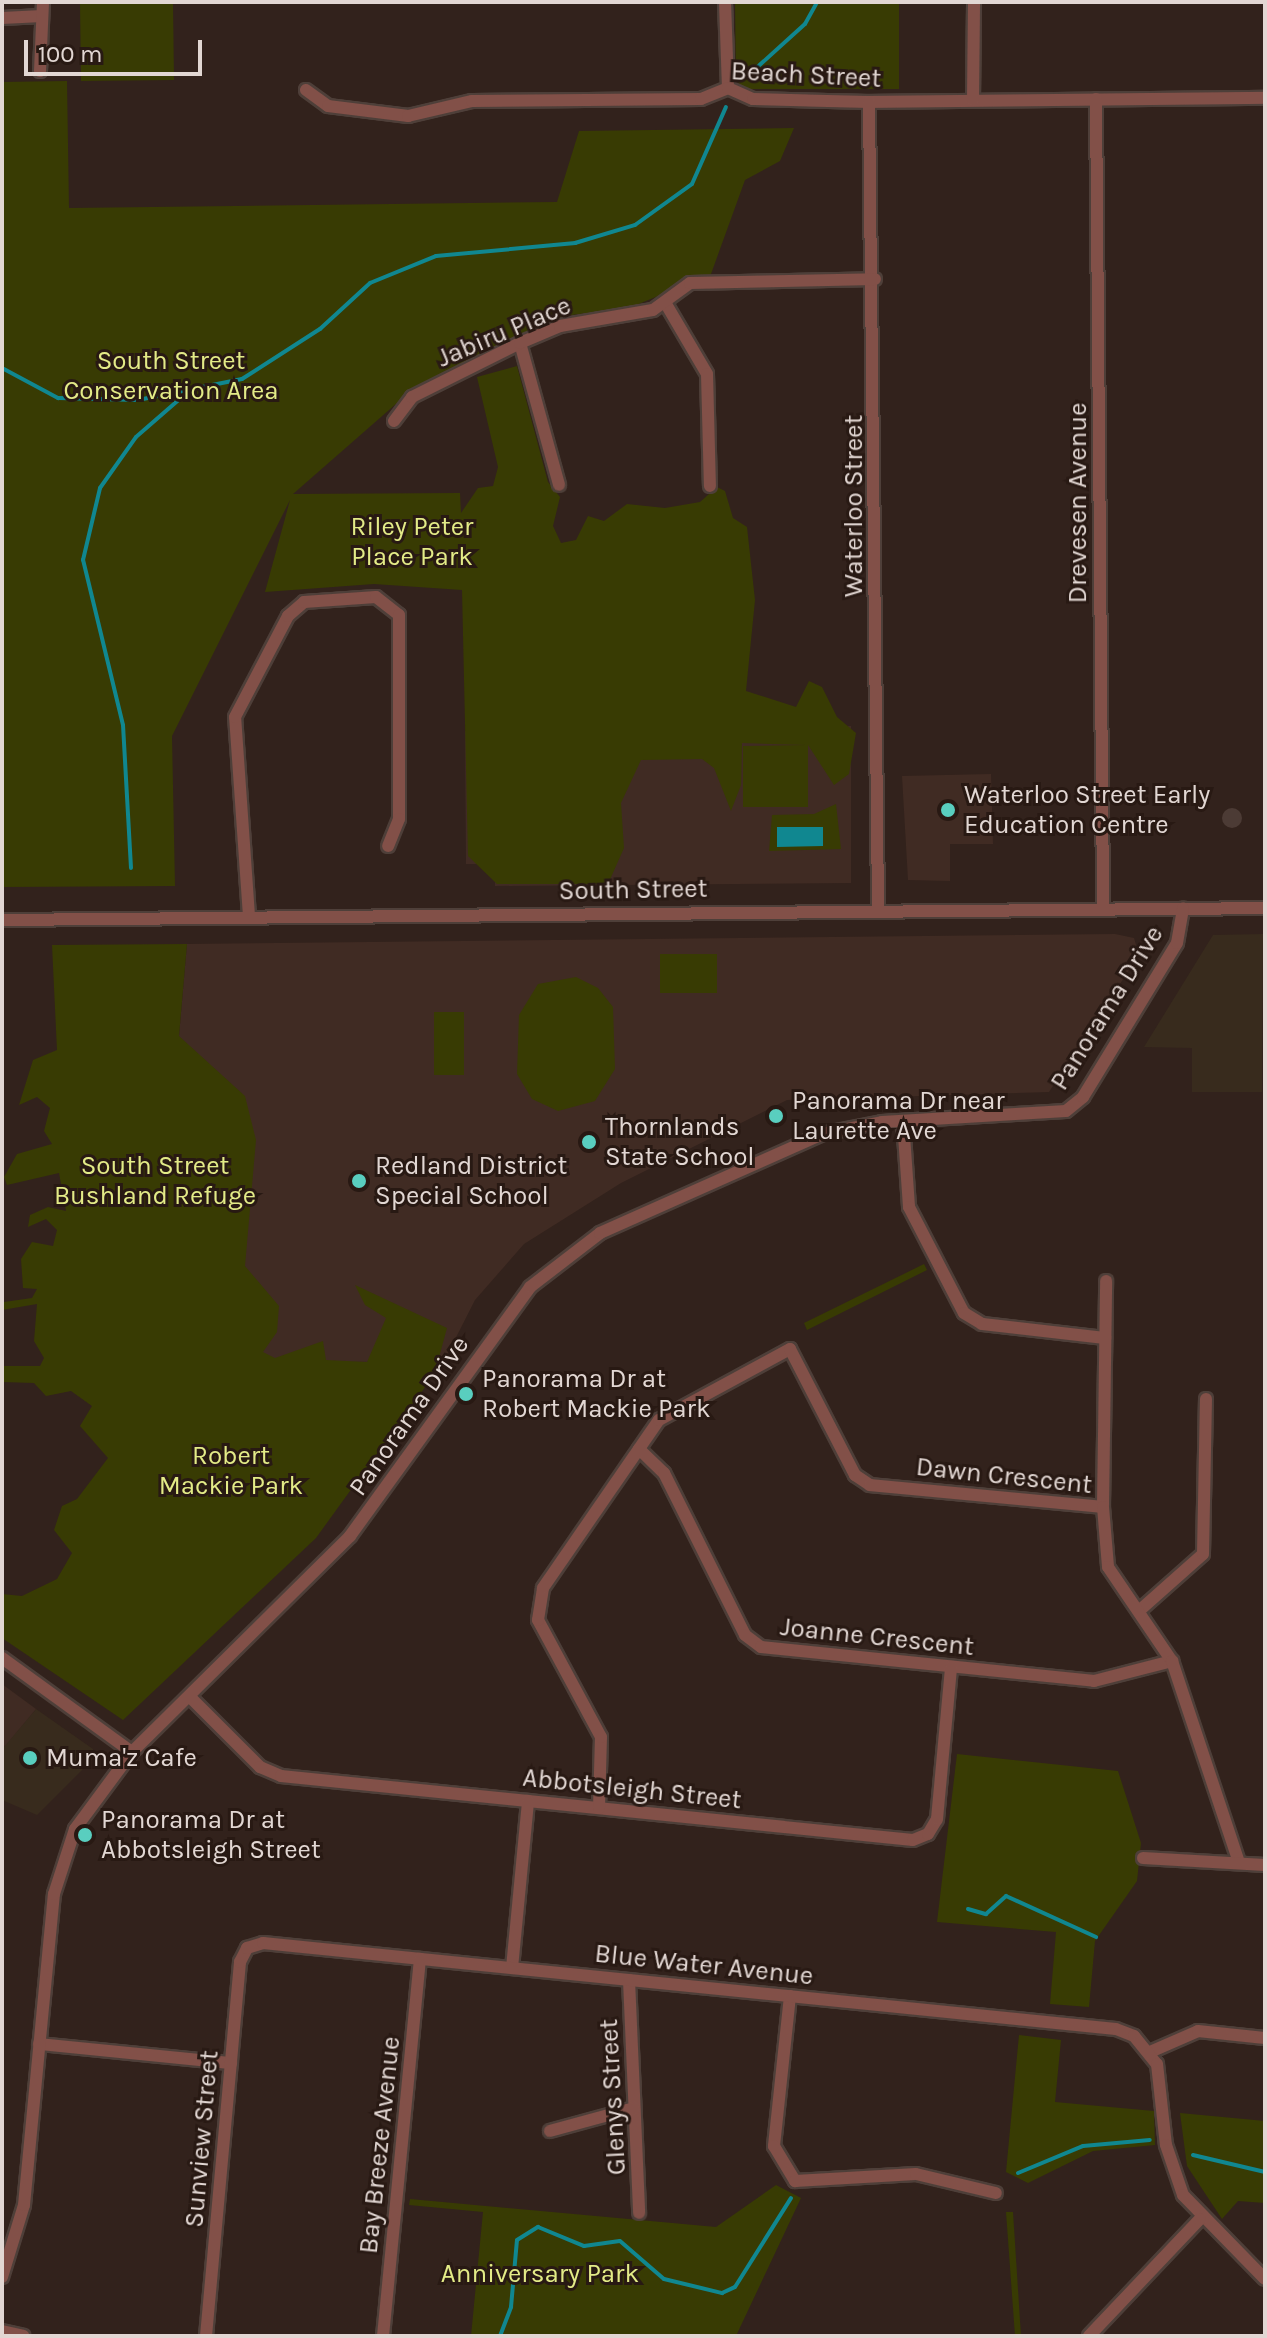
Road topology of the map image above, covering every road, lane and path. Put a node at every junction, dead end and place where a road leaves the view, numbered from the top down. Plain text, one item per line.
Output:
1 (43, 2) edge
2 (725, 2) edge
3 (974, 2) edge
4 (37, 16) junction
5 (2, 18) edge
6 (40, 71) dead end
7 (728, 88) junction
8 (306, 90) dead end
9 (1265, 98) edge
10 (1096, 99) junction
11 (973, 100) junction
12 (869, 102) junction
13 (875, 279) junction
14 (666, 304) junction
15 (520, 343) junction
16 (394, 421) dead end
17 (559, 485) dead end
18 (710, 486) dead end
19 (388, 846) dead end
20 (1103, 907) junction
21 (1265, 908) edge
22 (878, 909) junction
23 (1183, 909) junction
24 (249, 916) junction
25 (2, 920) edge
26 (903, 1121) junction
27 (1106, 1281) dead end
28 (1105, 1338) junction
29 (1206, 1399) dead end
30 (639, 1449) junction
31 (1103, 1507) junction
32 (1140, 1610) junction
33 (2, 1658) edge
34 (1172, 1661) junction
35 (951, 1667) junction
36 (191, 1698) junction
37 (132, 1752) junction
38 (528, 1801) junction
39 (599, 1808) junction
40 (1143, 1858) dead end
41 (1238, 1859) junction
42 (1265, 1865) edge
43 (247, 1948) joint
44 (420, 1959) junction
45 (512, 1968) junction
46 (629, 1980) junction
47 (790, 1996) junction
48 (1265, 2038) edge
49 (39, 2044) junction
50 (1150, 2052) junction
51 (231, 2063) junction
52 (634, 2108) junction
53 (550, 2131) dead end
54 (996, 2193) dead end
55 (639, 2213) dead end
56 (1200, 2219) junction
57 (2, 2277) edge
58 (1265, 2279) edge
59 (2, 2331) edge
60 (1097, 2334) edge
61 (23, 2336) edge
62 (206, 2336) edge
63 (383, 2336) edge

1 - 4 street
2 - 7 street
3 - 11 street
4 - 5 street
4 - 6 street
7 - 8 street, Beach Street
7 - 12 street, Beach Street
9 - 10 street, Beach Street
10 - 11 street, Beach Street
10 - 20 street, Drevesen Avenue
11 - 12 street, Beach Street
12 - 13 street, Waterloo Street
13 - 14 street, Jabiru Place
13 - 22 street, Waterloo Street
14 - 15 street, Jabiru Place
14 - 18 street
15 - 16 street, Jabiru Place
15 - 17 street
19 - 24 street
20 - 22 street, South Street
20 - 23 street, South Street
21 - 23 street, South Street
22 - 24 street, South Street
23 - 26 street, Panorama Drive
24 - 25 street, South Street
26 - 28 street
26 - 36 street, Panorama Drive
27 - 28 street
28 - 31 street
29 - 32 street
30 - 31 street, Dawn Crescent
30 - 35 street, Joanne Crescent
30 - 39 street
31 - 32 street, Dawn Crescent
32 - 34 street, Dawn Crescent
33 - 37 street
34 - 35 street, Joanne Crescent
34 - 41 street, Dawn Crescent
35 - 39 street, Abbotsleigh Street
36 - 37 street, Panorama Drive
36 - 38 street, Abbotsleigh Street
37 - 49 street, Panorama Drive
38 - 39 street, Abbotsleigh Street
38 - 45 street
40 - 41 street
41 - 42 street
43 - 44 street, Blue Water Avenue
43 - 51 street, Sunview Street
44 - 45 street, Blue Water Avenue
44 - 63 street, Bay Breeze Avenue
45 - 46 street, Blue Water Avenue
46 - 47 street, Blue Water Avenue
46 - 52 street, Glenys Street
47 - 50 street, Blue Water Avenue
47 - 54 street
48 - 50 street
49 - 51 street
49 - 57 street, Panorama Drive
50 - 56 street
51 - 62 street, Sunview Street
52 - 53 street
52 - 55 street, Glenys Street
56 - 58 street
56 - 60 street
59 - 61 street

